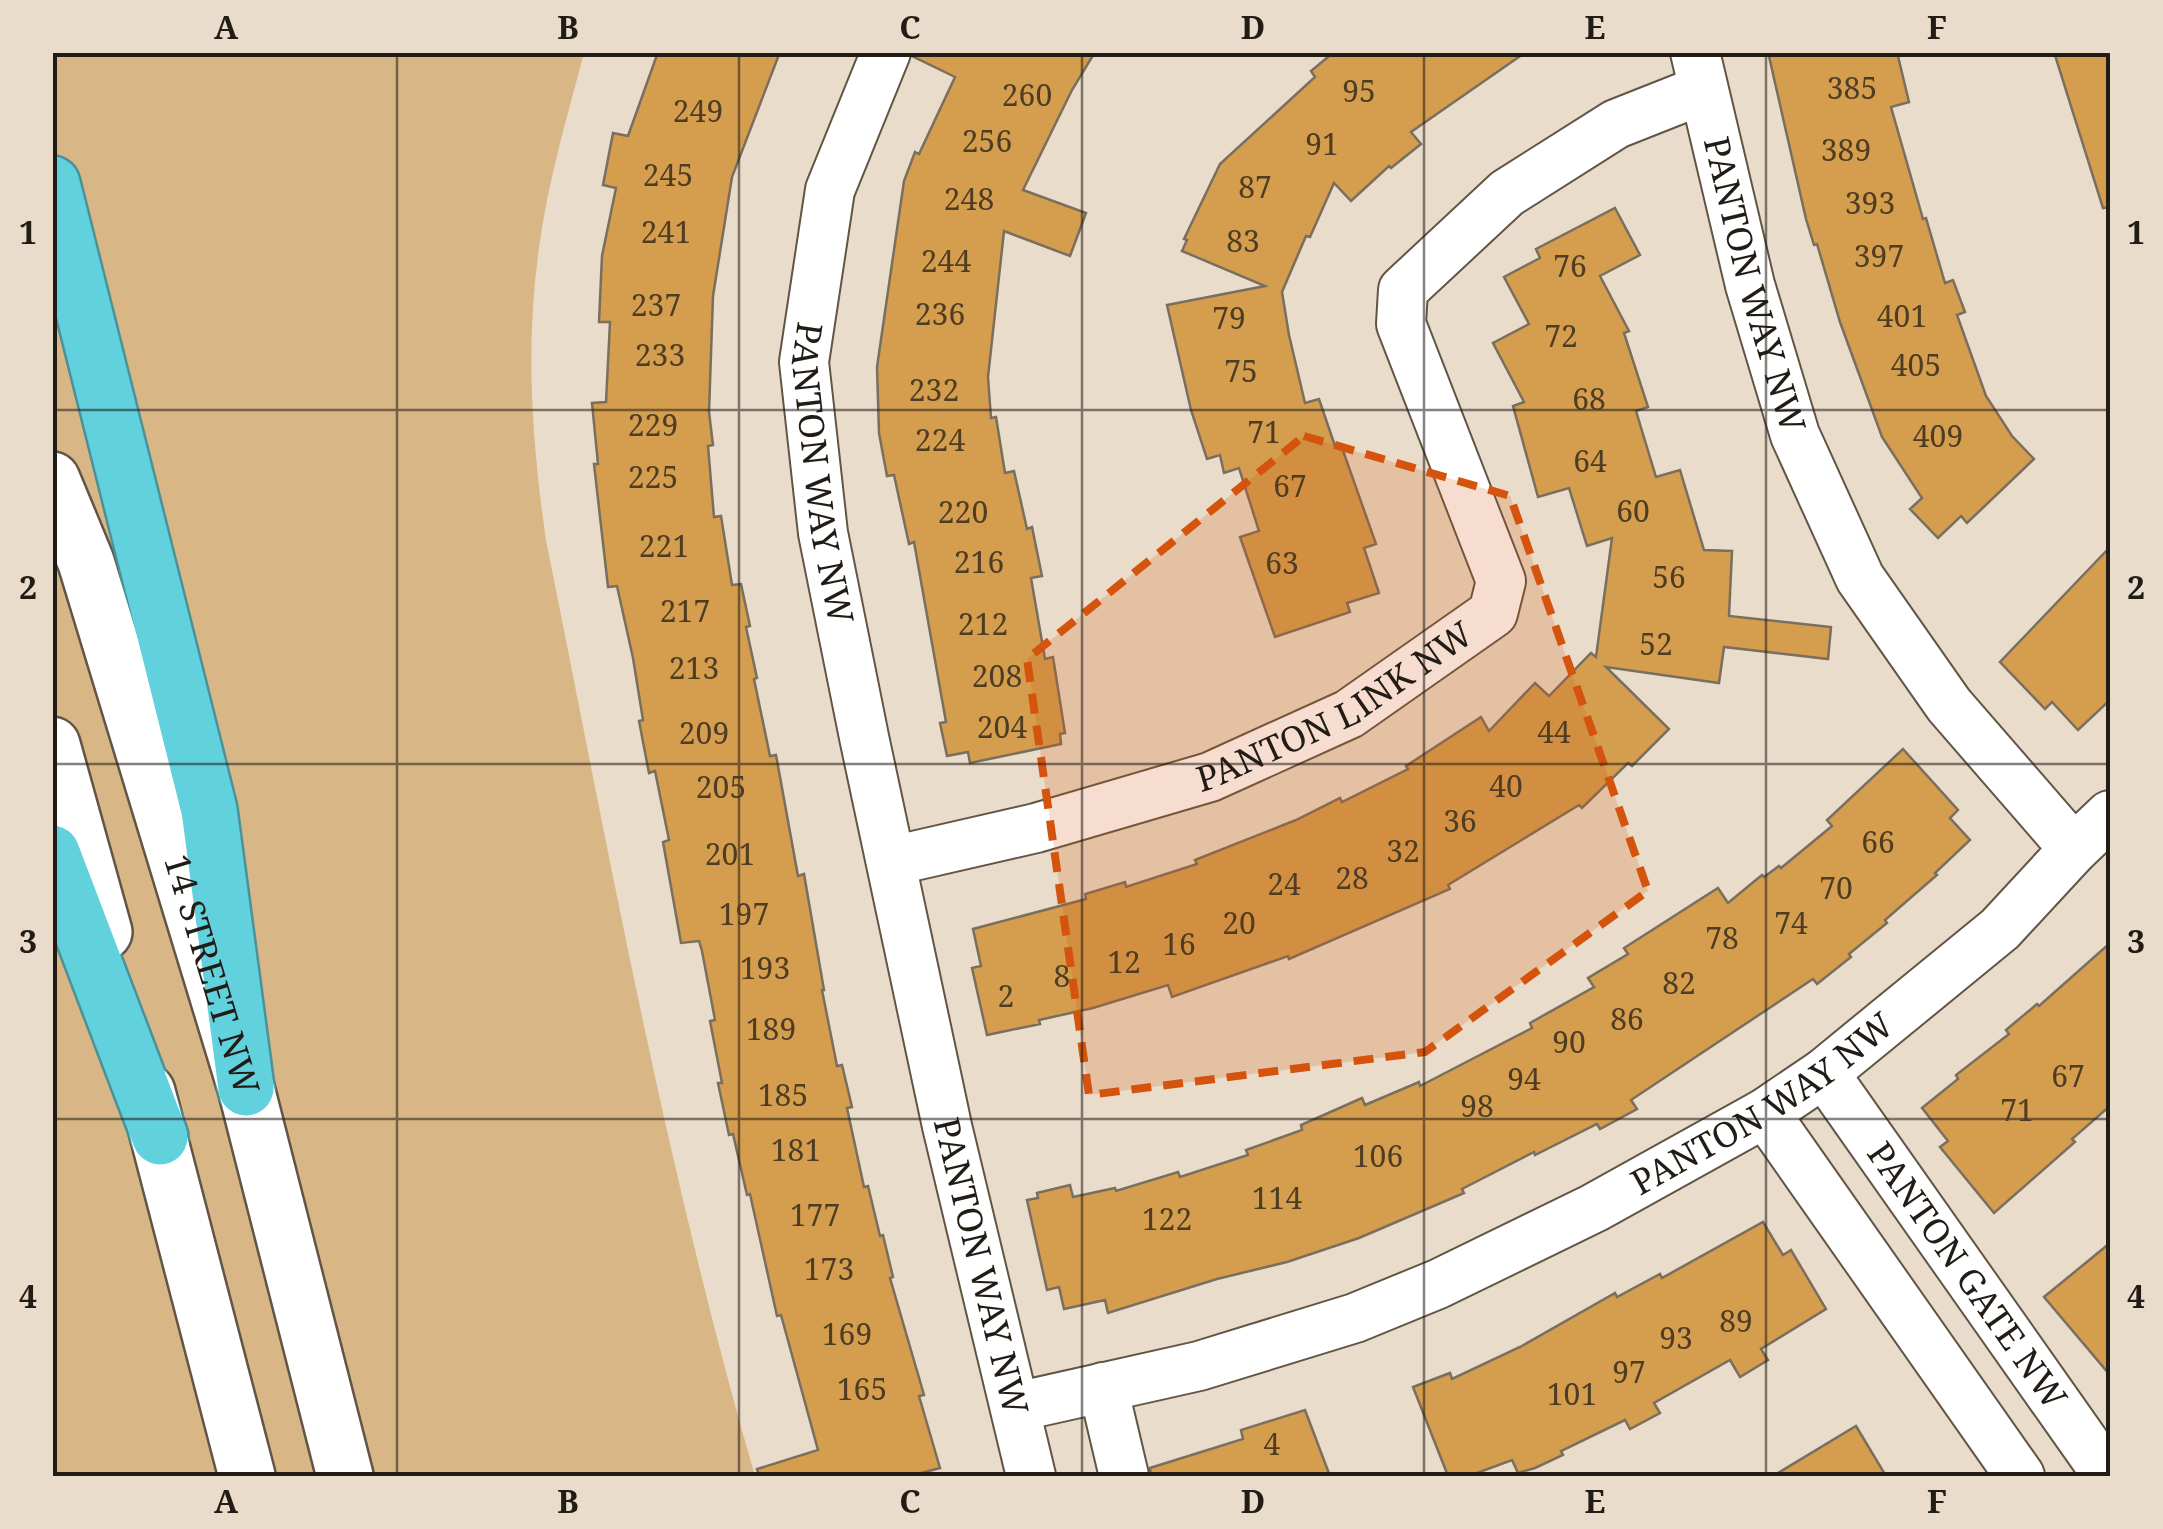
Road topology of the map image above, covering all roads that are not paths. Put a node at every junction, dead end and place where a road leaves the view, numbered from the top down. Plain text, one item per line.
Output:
1 (886, 52) edge
2 (1698, 72) edge
3 (52, 184) edge
4 (52, 480) edge
5 (52, 745) edge
6 (2110, 815) edge
7 (2074, 849) junction
8 (52, 853) edge
9 (892, 861) junction
10 (1824, 1073) junction
11 (246, 1088) junction
12 (1765, 1114) junction
13 (160, 1136) junction
14 (1104, 1388) junction
15 (1016, 1407) junction
16 (247, 1476) edge
17 (345, 1476) edge
18 (1030, 1476) edge
19 (1124, 1476) edge
20 (2020, 1476) edge
21 (2108, 1476) edge

1 - 9 street, PANTON WAY NW
2 - 7 street, PANTON WAY NW
2 - 9 street, PANTON LINK NW
3 - 11 highway
4 - 11 street, 14 STREET NW
5 - 13 street
6 - 7 street, PANTON WAY NW
7 - 10 street, PANTON WAY NW
8 - 13 highway
9 - 15 street, PANTON WAY NW
10 - 12 street, PANTON WAY NW
10 - 21 street, PANTON GATE NW
11 - 17 street, 14 STREET NW
12 - 14 street, PANTON WAY NW
12 - 20 street, PANTON GATE NW
13 - 16 street
14 - 15 street, PANTON WAY NW
14 - 19 street
15 - 18 street

